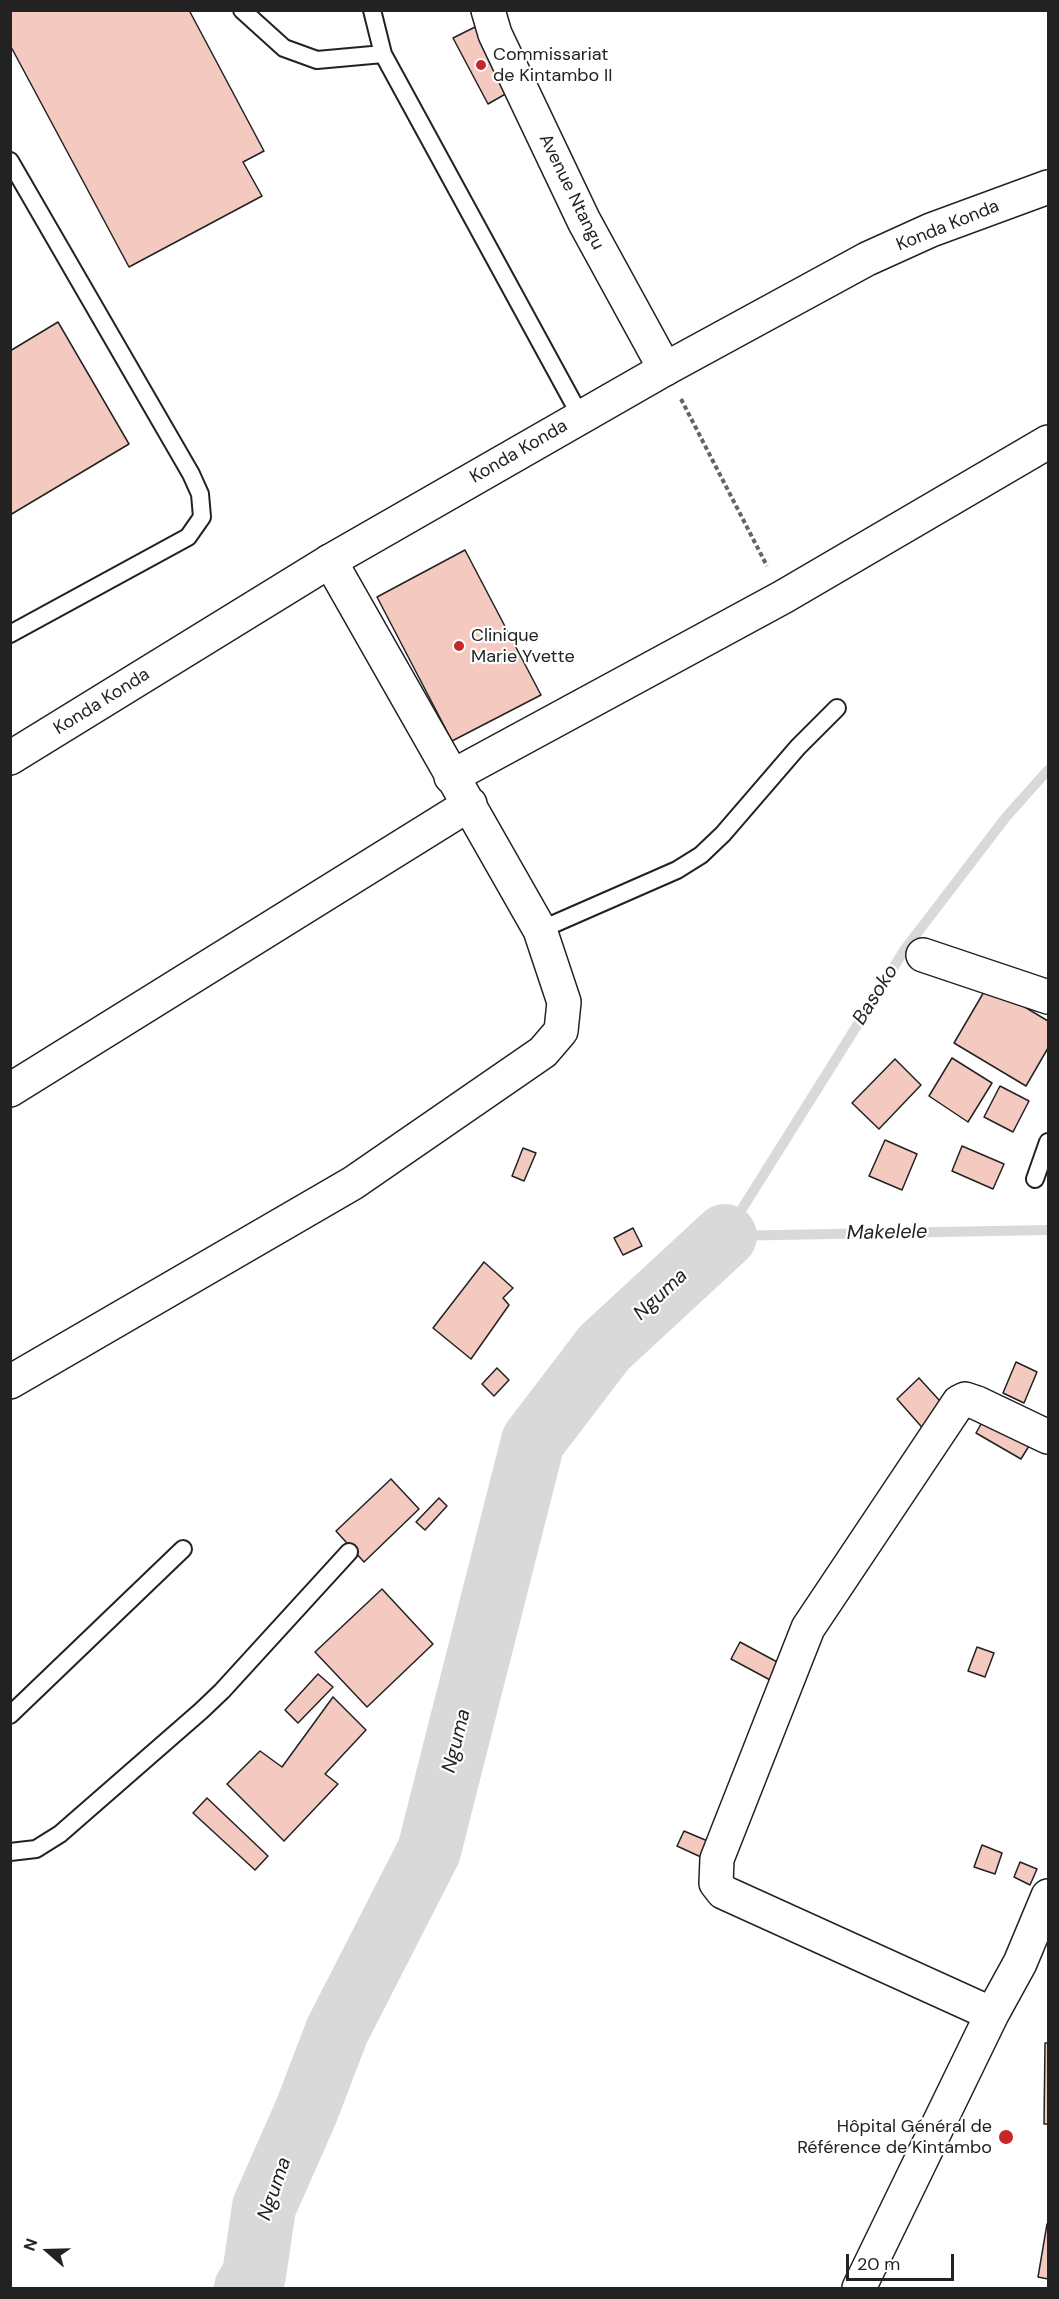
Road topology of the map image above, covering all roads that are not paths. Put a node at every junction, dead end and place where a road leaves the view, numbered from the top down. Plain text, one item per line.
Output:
1 (242, 10) edge
2 (372, 10) edge
3 (488, 10) edge
4 (383, 54) junction
5 (10, 161) edge
6 (1048, 187) edge
7 (665, 369) junction
8 (581, 417) junction
9 (1048, 442) edge
10 (330, 561) junction
11 (10, 634) edge
12 (837, 708) dead end
13 (10, 758) edge
14 (452, 777) junction
15 (470, 804) junction
16 (540, 930) junction
17 (923, 955) dead end
18 (1048, 997) edge
19 (10, 1090) edge
20 (1048, 1142) edge
21 (1035, 1179) dead end
22 (10, 1382) edge
23 (1048, 1437) edge
24 (183, 1549) dead end
25 (350, 1552) dead end
26 (10, 1715) edge
27 (10, 1852) edge
28 (1048, 1896) edge
29 (1034, 1964) edge
30 (992, 2014) junction
31 (859, 2289) edge

1 - 4 lane
2 - 4 lane
3 - 7 street, Avenue Ntangu
4 - 8 lane
5 - 11 lane
6 - 7 street, Konda Konda
7 - 8 street, Konda Konda
8 - 10 street, Konda Konda
9 - 14 street
10 - 13 street, Konda Konda
10 - 14 street
12 - 16 lane
14 - 15 street
15 - 16 street
15 - 19 street
16 - 22 street
17 - 18 street
20 - 21 lane
23 - 30 street
24 - 26 lane
25 - 27 lane
28 - 29 street
29 - 30 street
30 - 31 street

